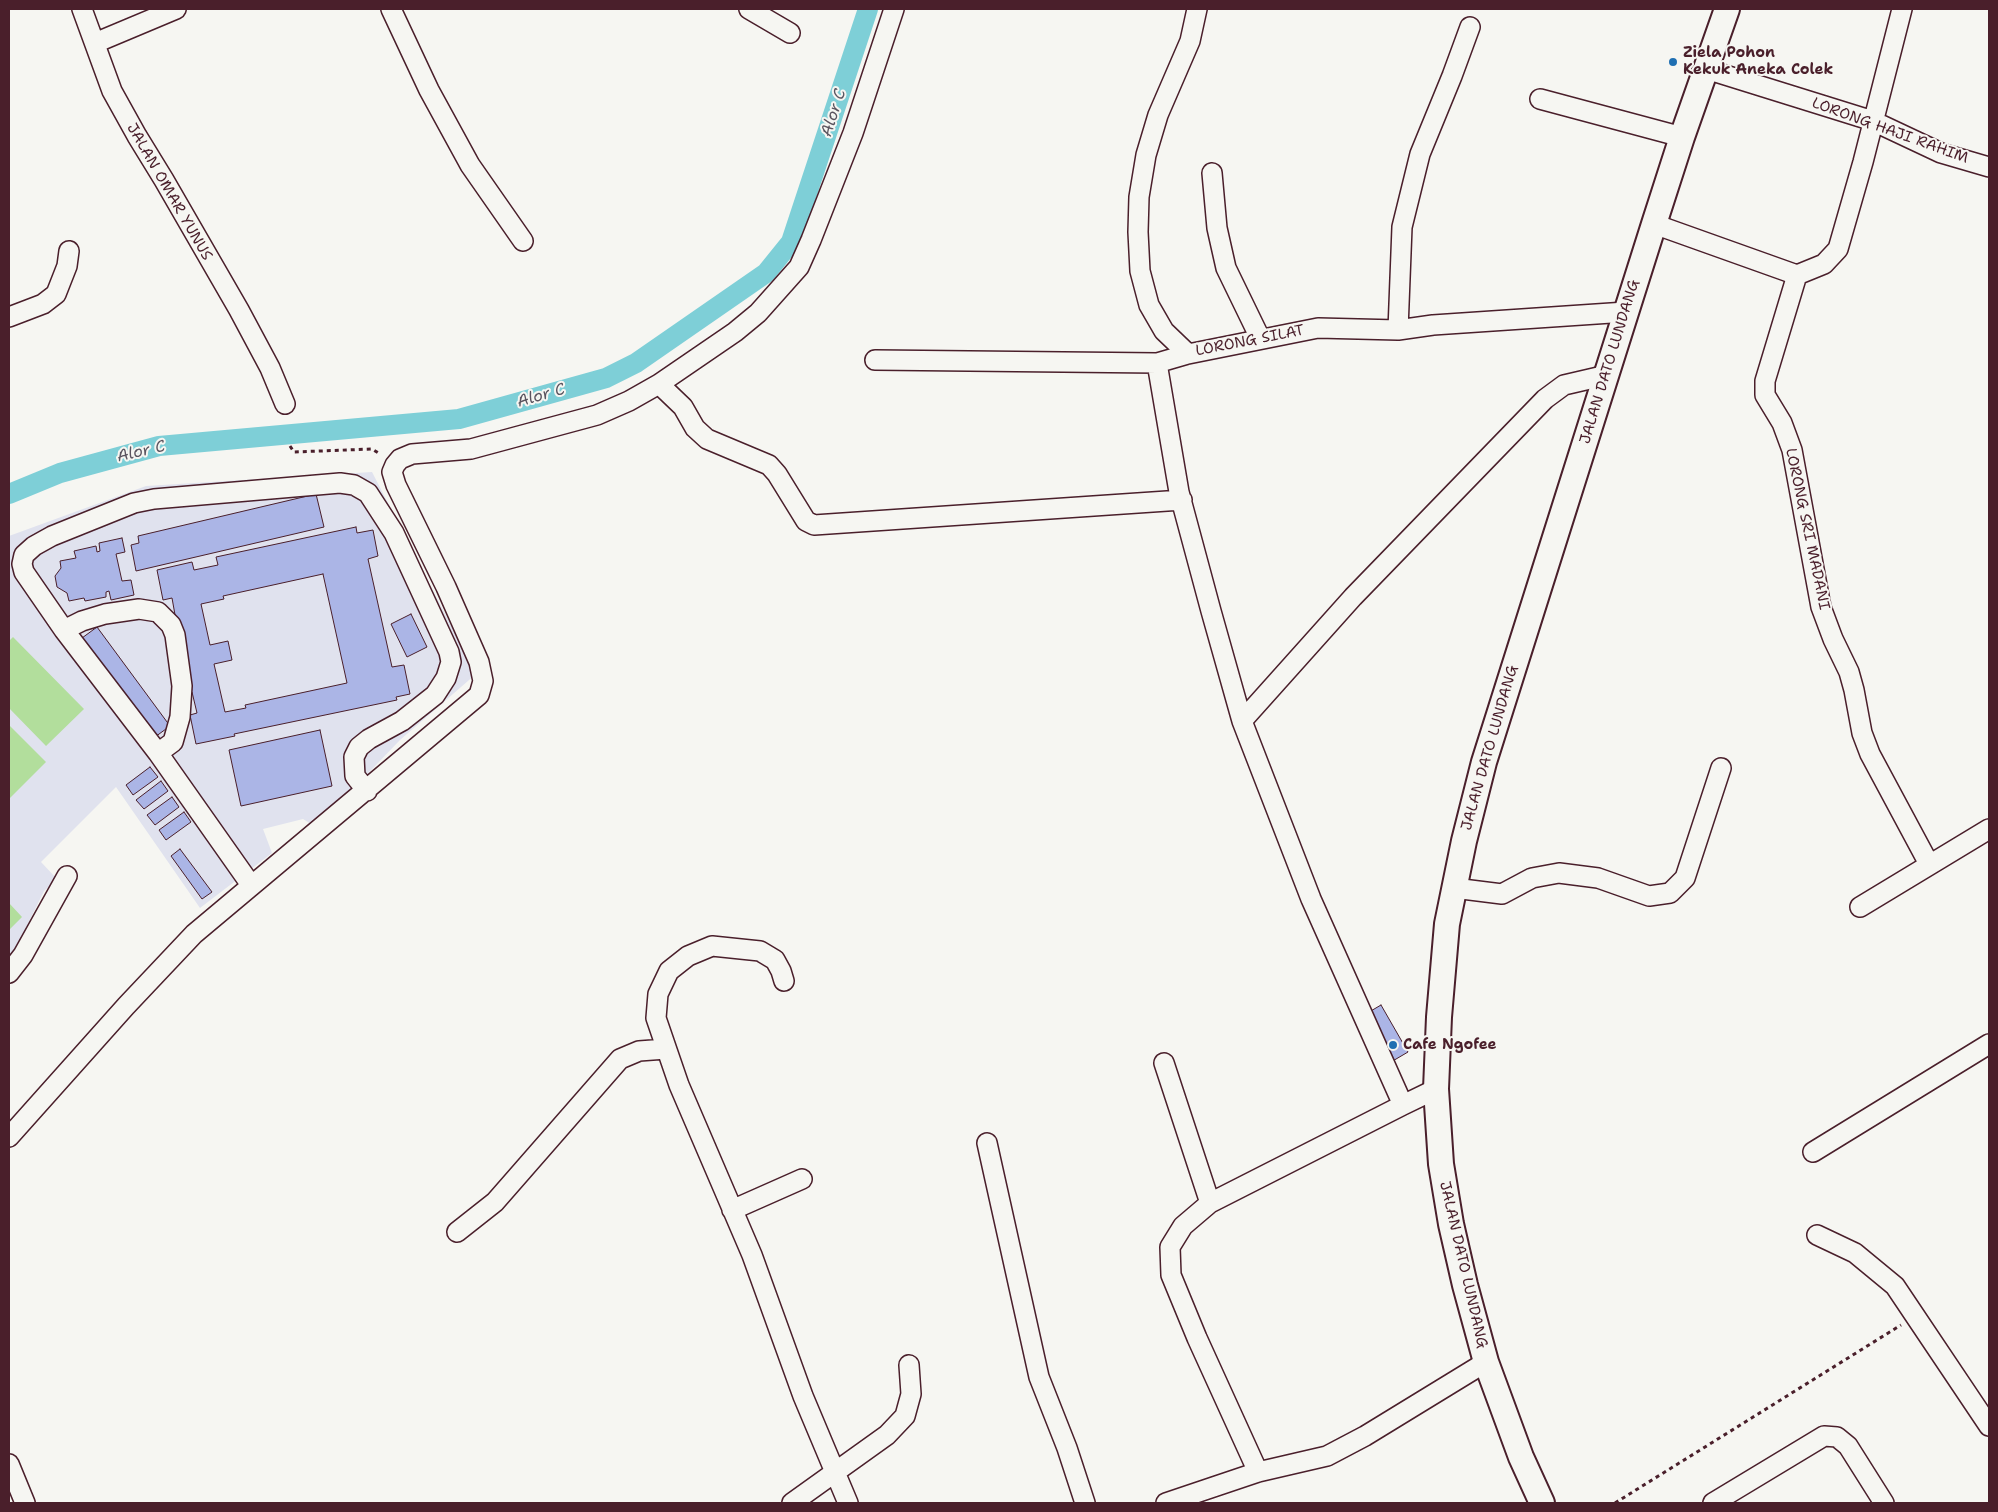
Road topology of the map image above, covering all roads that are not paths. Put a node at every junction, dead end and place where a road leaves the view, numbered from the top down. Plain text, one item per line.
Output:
1 (82, 9) edge
2 (176, 9) edge
3 (391, 9) edge
4 (749, 9) edge
5 (894, 9) edge
6 (1197, 9) edge
7 (1727, 9) edge
8 (1902, 9) edge
9 (1470, 27) dead end
10 (790, 33) dead end
11 (95, 43) junction
12 (1706, 69) junction
13 (1540, 99) dead end
14 (1873, 122) junction
15 (1682, 137) junction
16 (1989, 167) edge
17 (1212, 173) dead end
18 (1654, 224) junction
19 (523, 241) dead end
20 (69, 251) dead end
21 (1797, 275) junction
22 (1626, 312) junction
23 (9, 316) edge
24 (1398, 330) junction
25 (1260, 338) junction
26 (1188, 354) junction
27 (875, 360) dead end
28 (1157, 363) junction
29 (1607, 375) junction
30 (659, 384) junction
31 (285, 404) dead end
32 (1182, 500) junction
33 (64, 630) junction
34 (1242, 721) junction
35 (158, 753) junction
36 (1721, 768) dead end
37 (367, 791) junction
38 (1989, 829) edge
39 (1929, 864) junction
40 (67, 876) dead end
41 (251, 885) junction
42 (1454, 888) junction
43 (1860, 907) dead end
44 (9, 973) edge
45 (784, 981) dead end
46 (1989, 1044) edge
47 (666, 1048) junction
48 (1164, 1063) dead end
49 (1436, 1089) junction
50 (1402, 1105) junction
51 (9, 1137) edge
52 (987, 1143) dead end
53 (1812, 1152) dead end
54 (802, 1179) dead end
55 (1210, 1203) junction
56 (732, 1210) junction
57 (457, 1232) dead end
58 (1817, 1235) dead end
59 (1486, 1362) junction
60 (909, 1366) dead end
61 (1989, 1426) edge
62 (9, 1464) edge
63 (835, 1472) junction
64 (1258, 1472) junction
65 (13, 1488) edge
66 (25, 1503) edge
67 (792, 1503) edge
68 (848, 1503) edge
69 (1085, 1503) edge
70 (1166, 1503) edge
71 (1542, 1503) edge
72 (1713, 1503) edge
73 (1884, 1503) edge

1 - 11 street, JALAN OMAR YUNUS
2 - 11 street
3 - 19 street
4 - 10 street
5 - 30 street
6 - 26 street
7 - 12 main road, JALAN DATO LUNDANG
8 - 14 street
9 - 24 street
11 - 31 street, JALAN OMAR YUNUS
12 - 14 street, LORONG HAJI RAHIM
12 - 15 main road, JALAN DATO LUNDANG
13 - 15 street
14 - 16 street, LORONG HAJI RAHIM
14 - 21 street
15 - 18 main road, JALAN DATO LUNDANG
17 - 25 street
18 - 21 street
18 - 22 main road, JALAN DATO LUNDANG
20 - 23 street
21 - 39 street, LORONG SRI MADANI
22 - 24 street, LORONG SILAT
22 - 29 main road, JALAN DATO LUNDANG
24 - 25 street, LORONG SILAT
25 - 26 street, LORONG SILAT
26 - 28 street, LORONG SILAT
27 - 28 street, LORONG SILAT
28 - 32 street
29 - 34 street
29 - 42 main road, JALAN DATO LUNDANG
30 - 32 street
30 - 37 street
32 - 34 street
33 - 35 street
33 - 35 street
33 - 37 street
34 - 50 street
35 - 41 street
36 - 42 street
37 - 41 street
38 - 39 street
39 - 43 street
40 - 44 street
41 - 51 street
42 - 49 main road, JALAN DATO LUNDANG
45 - 47 street
46 - 53 street
47 - 56 street
47 - 57 street
48 - 55 street
49 - 50 street
49 - 59 main road, JALAN DATO LUNDANG
50 - 55 street
52 - 69 street
54 - 56 street
55 - 64 street
56 - 63 street
58 - 61 street
59 - 64 street
59 - 71 main road, JALAN DATO LUNDANG
60 - 63 street
62 - 65 street
63 - 67 street
63 - 68 street
64 - 70 street
65 - 66 street
72 - 73 street

